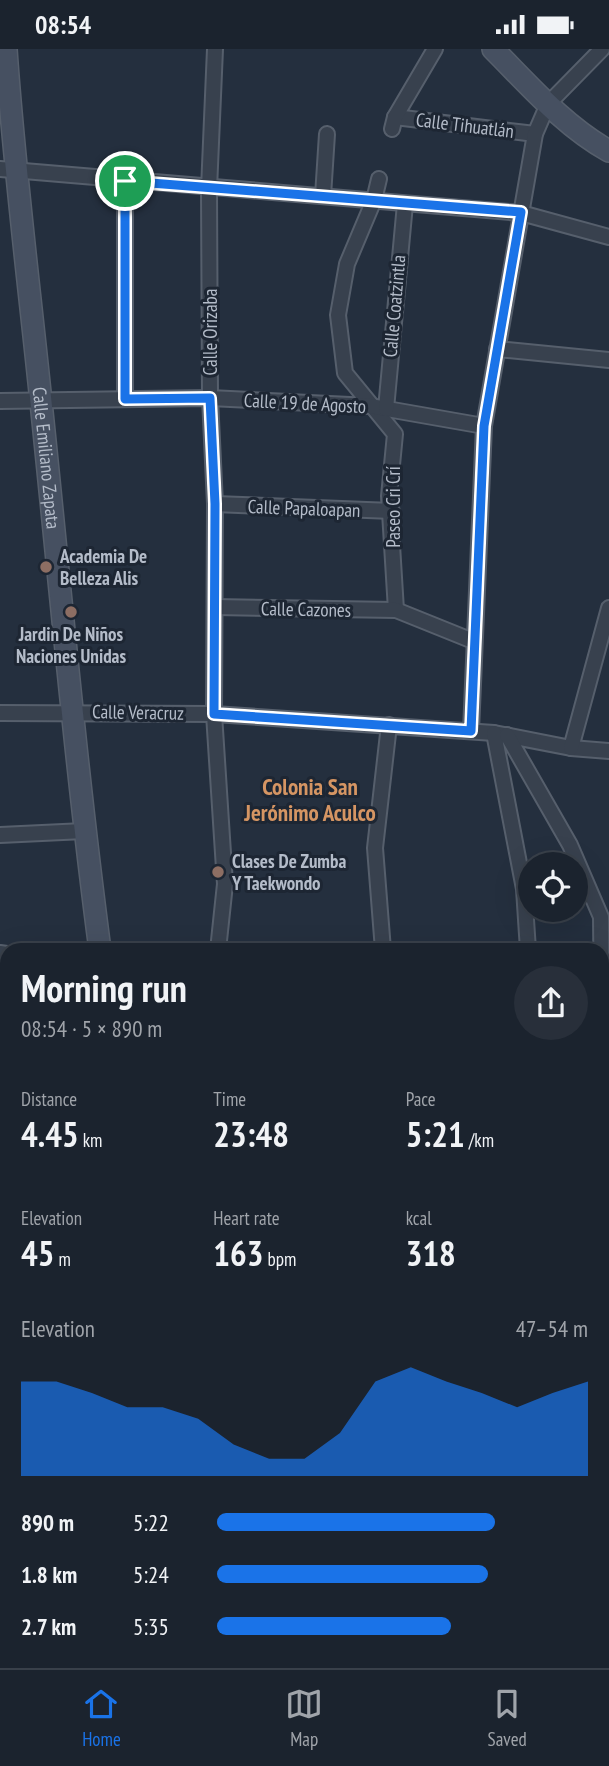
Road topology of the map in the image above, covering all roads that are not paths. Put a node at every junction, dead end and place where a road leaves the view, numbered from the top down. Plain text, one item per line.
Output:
1 (6, 49) edge
2 (215, 49) edge
3 (430, 49) edge
4 (493, 49) edge
5 (602, 49) edge
6 (548, 104) junction
7 (327, 134) dead end
8 (535, 134) junction
9 (609, 151) edge
10 (7, 170) edge
11 (380, 179) dead end
12 (125, 181) junction
13 (209, 189) junction
14 (323, 196) junction
15 (374, 200) junction
16 (405, 204) junction
17 (521, 212) junction
18 (609, 237) edge
19 (497, 349) junction
20 (609, 360) edge
21 (210, 398) junction
22 (125, 399) junction
23 (0, 401) edge
24 (41, 401) junction
25 (370, 406) junction
26 (386, 409) junction
27 (484, 426) junction
28 (215, 504) junction
29 (392, 511) junction
30 (215, 607) junction
31 (609, 608) edge
32 (396, 610) junction
33 (472, 641) junction
34 (71, 711) junction
35 (0, 713) edge
36 (214, 714) junction
37 (389, 725) junction
38 (471, 731) junction
39 (500, 734) junction
40 (571, 748) junction
41 (609, 751) edge
42 (84, 831) junction
43 (0, 835) edge
44 (99, 943) edge
45 (219, 943) edge
46 (382, 943) edge
47 (528, 943) edge
48 (602, 943) edge

1 - 10 street, Calle Emiliano Zapata
2 - 13 street, Calle Orizaba
3 - 8 street, Calle Tihuatlán
4 - 6 street
5 - 6 street, Calle Tihuatlán
6 - 8 street, Calle Tihuatlán
6 - 9 street
7 - 14 street
8 - 17 street, Calle Tihuatlán
10 - 12 street
10 - 24 street, Calle Emiliano Zapata
11 - 15 street, Paseo Cri Crí
12 - 13 street
12 - 22 street
13 - 14 street
13 - 21 street, Calle Orizaba
14 - 15 street
15 - 16 street
15 - 25 street, Paseo Cri Crí
16 - 17 street
16 - 26 street, Calle Coatzintla
17 - 18 street
17 - 19 street, Calle Tihuatlán
19 - 20 street
19 - 27 street, Calle Tihuatlán
21 - 22 street, Calle 19 de Agosto
21 - 25 street, Calle 19 de Agosto
21 - 28 street, Calle Orizaba
22 - 24 street, Calle 19 de Agosto
23 - 24 street
24 - 34 street, Calle Emiliano Zapata
25 - 26 street, Calle 19 de Agosto
25 - 29 street, Paseo Cri Crí
26 - 27 street, Calle 19 de Agosto
27 - 33 street, Calle Tihuatlán
28 - 29 street, Calle Papaloapan
28 - 30 street, Calle Orizaba
29 - 32 street, Paseo Cri Crí
30 - 32 street, Calle Cazones
30 - 36 street, Calle Orizaba
31 - 40 street
32 - 33 street
33 - 38 street, Calle Tihuatlán
34 - 35 street, Calle Veracruz
34 - 36 street, Calle Veracruz
34 - 42 street, Calle Emiliano Zapata
36 - 37 street, Calle Veracruz
36 - 45 street, Calle Orizaba
37 - 38 street, Calle Veracruz
37 - 46 street
38 - 39 street, Calle Veracruz
39 - 40 street, Calle Veracruz
39 - 47 street
39 - 48 street
40 - 41 street, Calle Veracruz
42 - 43 street
42 - 44 street, Calle Emiliano Zapata

